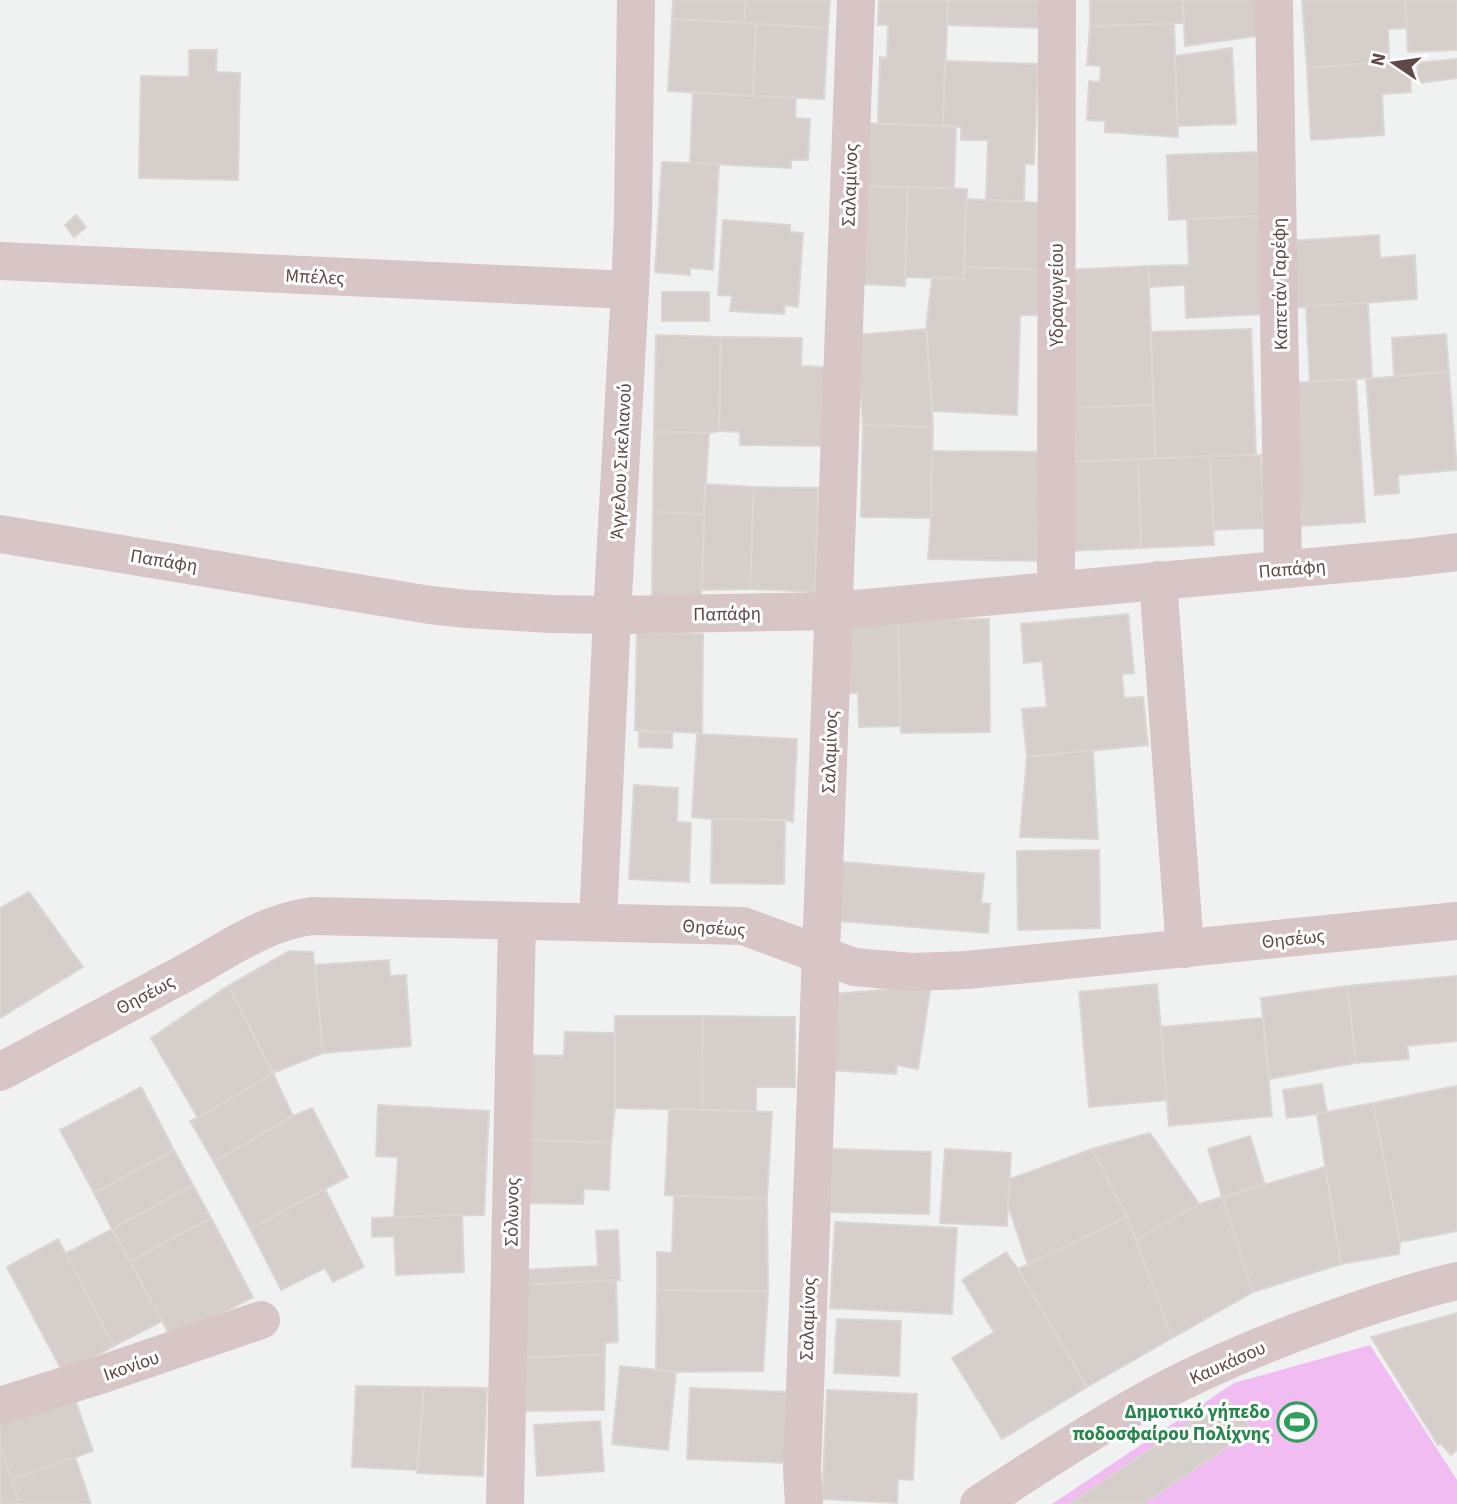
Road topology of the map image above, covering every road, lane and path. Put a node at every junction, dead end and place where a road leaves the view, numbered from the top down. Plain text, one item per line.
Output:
1 (636, 0) edge
2 (856, 0) edge
3 (1057, 0) edge
4 (1274, 0) edge
5 (0, 261) edge
6 (630, 290) junction
7 (0, 534) edge
8 (1457, 552) edge
9 (1283, 569) junction
10 (1158, 580) junction
11 (1056, 590) junction
12 (835, 611) junction
13 (612, 615) junction
14 (517, 921) junction
15 (1457, 921) edge
16 (598, 922) junction
17 (1185, 948) junction
18 (820, 955) junction
19 (0, 1072) edge
20 (1457, 1281) edge
21 (261, 1320) dead end
22 (0, 1406) edge
23 (505, 1504) edge
24 (804, 1504) edge
25 (979, 1504) edge

1 - 6 street, Άγγελου Σικελιανού
2 - 12 street, Σαλαμίνος
3 - 11 street, Υδραγωγείου
4 - 9 street, Καπετάν Γαρέφη
5 - 6 street, Μπέλες
6 - 13 street, Άγγελου Σικελιανού
7 - 13 street, Παπάφη
8 - 9 street, Παπάφη
9 - 10 street, Παπάφη
10 - 11 street, Παπάφη
10 - 17 street
11 - 12 street, Παπάφη
12 - 13 street, Παπάφη
12 - 18 street, Σαλαμίνος
13 - 16 street, Άγγελου Σικελιανού
14 - 16 street, Θησέως
14 - 19 street, Θησέως
14 - 23 street, Σόλωνος
15 - 17 street, Θησέως
16 - 18 street, Θησέως
17 - 18 street, Θησέως
18 - 24 street, Σαλαμίνος
20 - 25 street, Καυκάσου
21 - 22 street, Ικονίου

